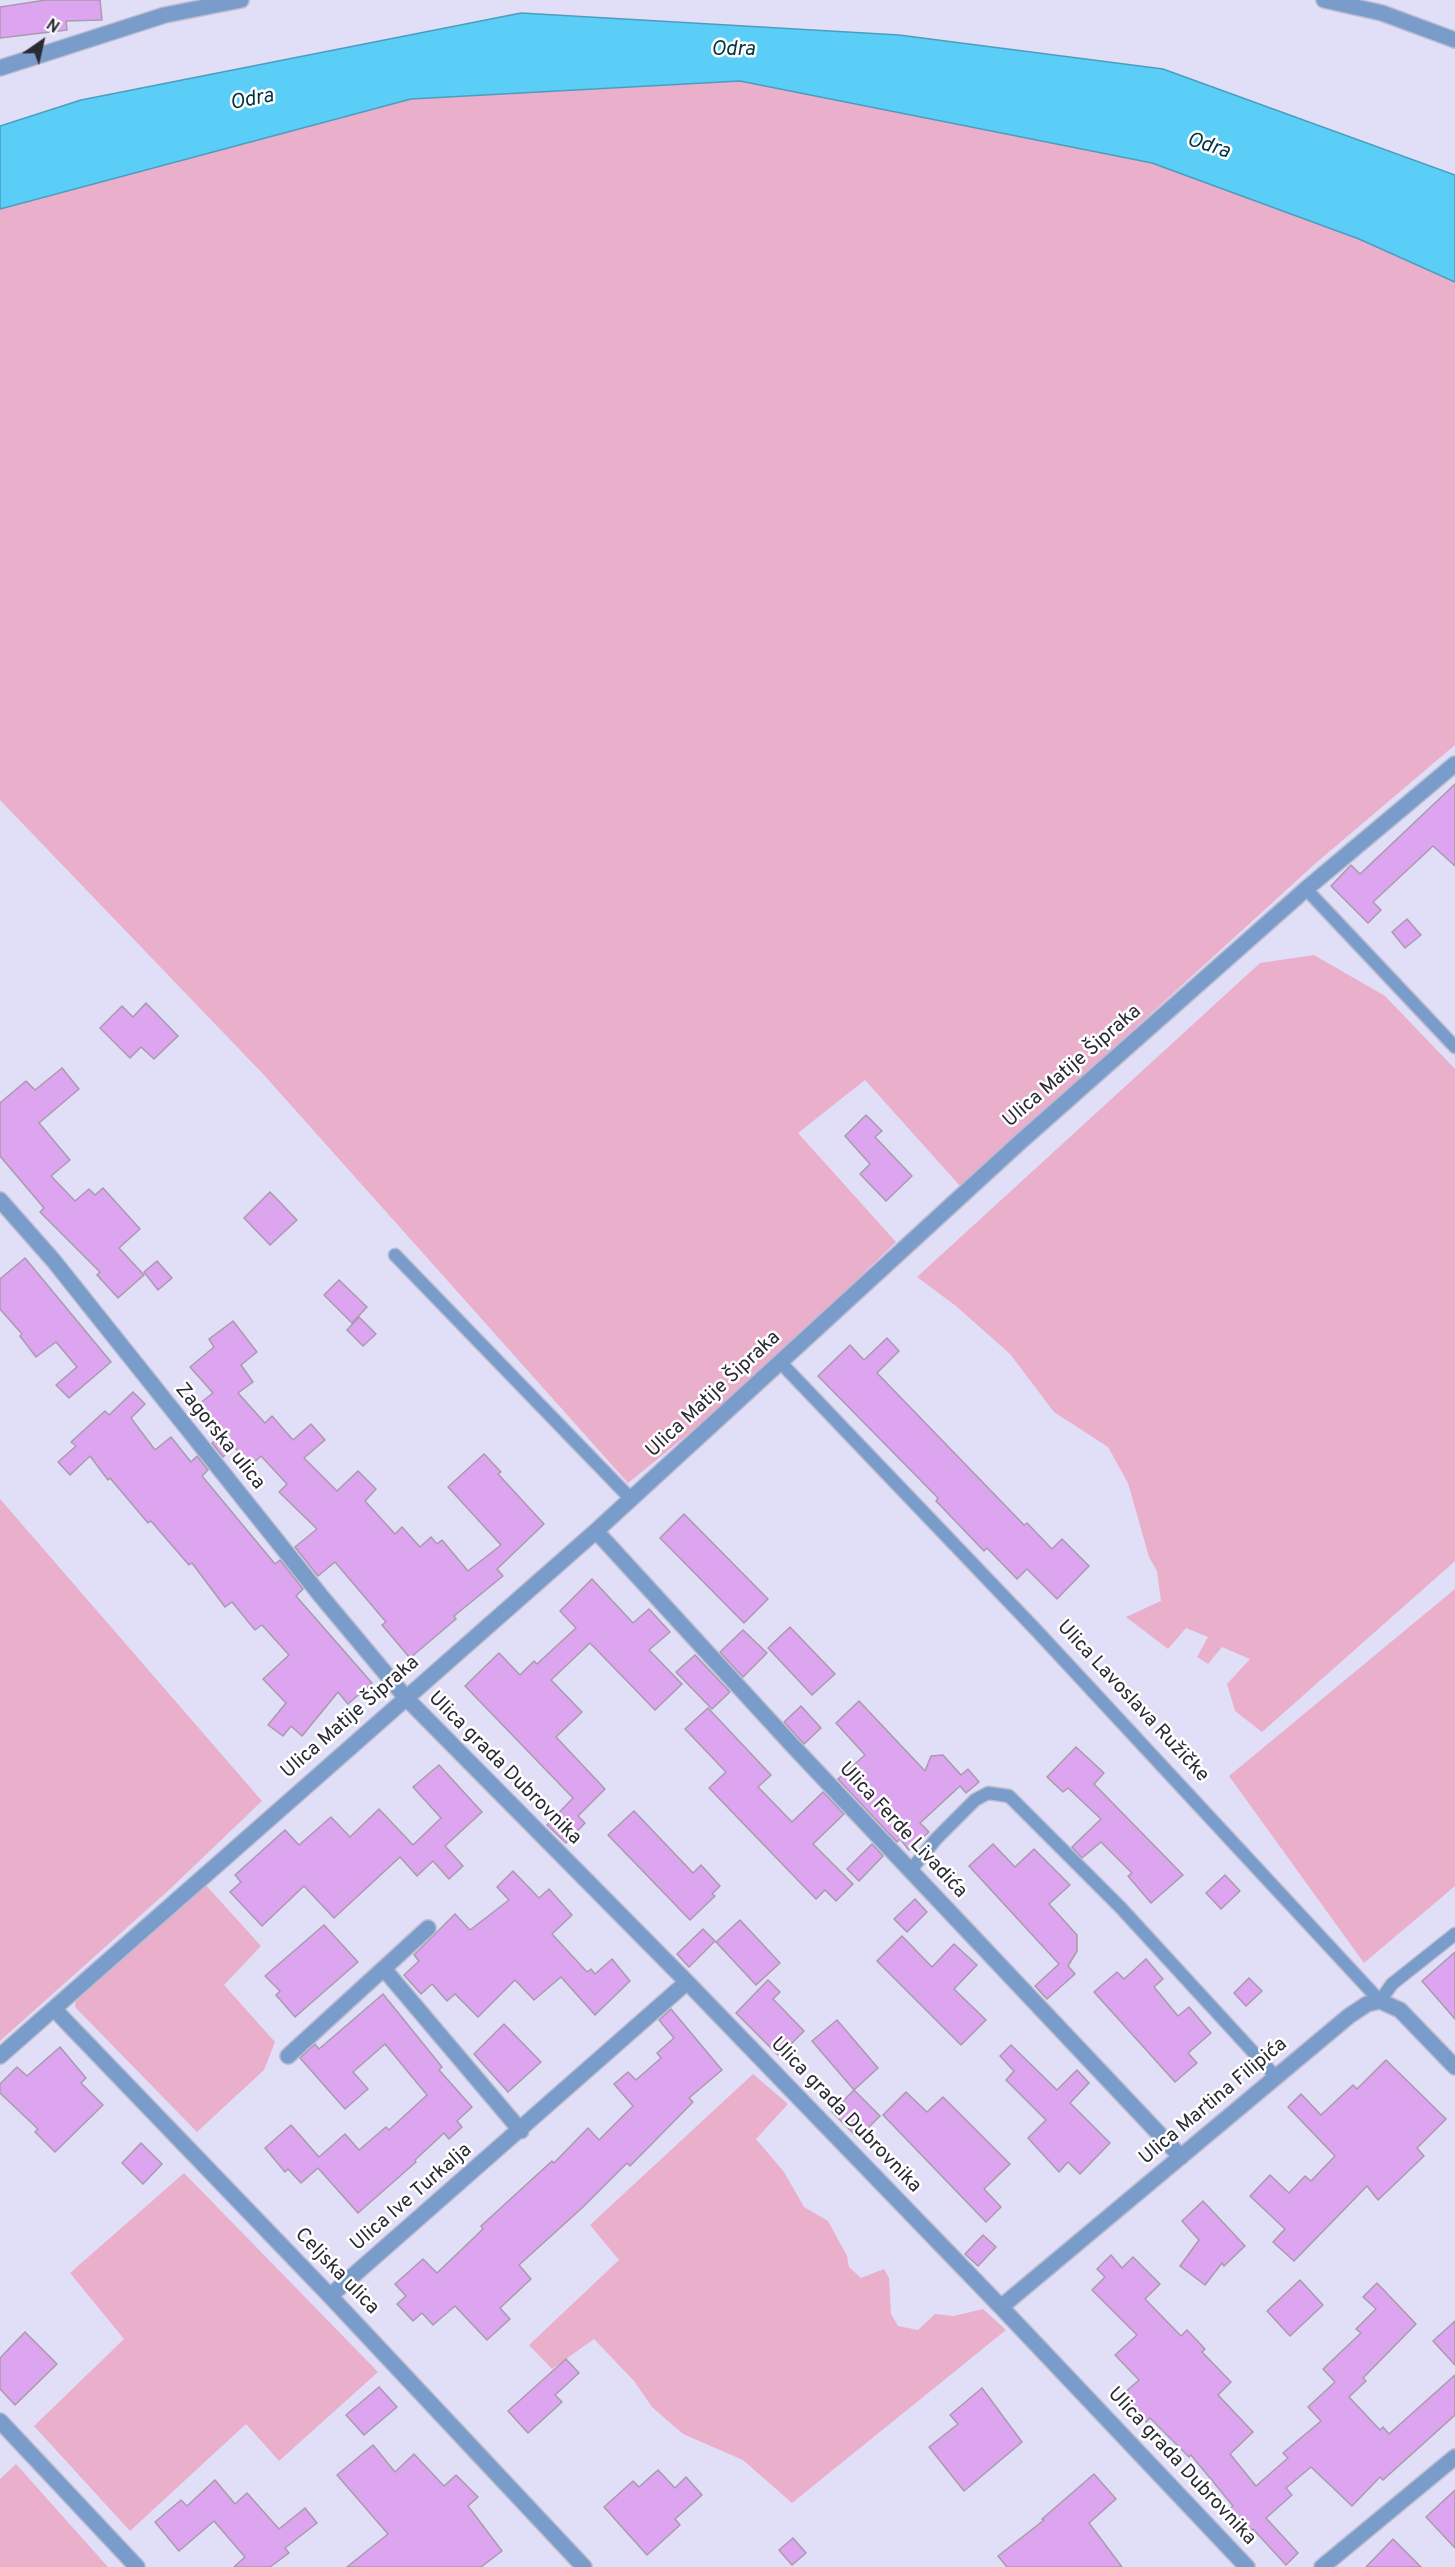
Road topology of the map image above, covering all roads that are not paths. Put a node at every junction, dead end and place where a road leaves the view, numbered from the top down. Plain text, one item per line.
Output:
1 (241, 0) edge
2 (1324, 0) edge
3 (1455, 40) edge
4 (0, 68) edge
5 (1455, 764) edge
6 (1306, 889) junction
7 (1455, 1047) edge
8 (0, 1200) edge
9 (395, 1255) dead end
10 (780, 1362) junction
11 (631, 1499) junction
12 (596, 1531) junction
13 (406, 1699) junction
14 (910, 1871) junction
15 (428, 1928) dead end
16 (1455, 1934) edge
17 (384, 1970) junction
18 (687, 1982) junction
19 (1380, 2001) junction
20 (54, 2009) junction
21 (0, 2056) edge
22 (288, 2056) dead end
23 (1455, 2067) edge
24 (1277, 2078) junction
25 (521, 2131) junction
26 (1180, 2157) junction
27 (330, 2296) junction
28 (1001, 2307) junction
29 (0, 2421) edge
30 (1455, 2457) edge
31 (137, 2567) edge
32 (584, 2567) edge
33 (1247, 2567) edge
34 (1322, 2567) edge

1 - 4 street
2 - 3 street
5 - 6 street, Ulica Matije Šipraka
6 - 7 lane
6 - 10 street, Ulica Matije Šipraka
8 - 13 street, Zagorska ulica
9 - 11 lane
10 - 11 street, Ulica Matije Šipraka
10 - 19 lane, Ulica Lavoslava Ružičke
11 - 12 street, Ulica Matije Šipraka
12 - 13 street, Ulica Matije Šipraka
12 - 14 street, Ulica Ferde Livadića
13 - 18 street, Ulica grada Dubrovnika
13 - 20 street, Ulica Matije Šipraka
14 - 24 lane
14 - 26 street, Ulica Ferde Livadića
15 - 17 street
16 - 19 lane, Ulica Martina Filipića
17 - 22 street
17 - 25 street
18 - 25 street, Ulica Ive Turkalja
18 - 28 street, Ulica grada Dubrovnika
19 - 23 street, Ulica Lavoslava Ružičke
19 - 24 street, Ulica Martina Filipića
20 - 21 street, Ulica Matije Šipraka
20 - 27 street, Celjska ulica
24 - 26 street, Ulica Martina Filipića
25 - 27 street, Ulica Ive Turkalja
26 - 28 street, Ulica Martina Filipića
27 - 32 street, Celjska ulica
28 - 33 street, Ulica grada Dubrovnika
29 - 31 street
30 - 34 street

